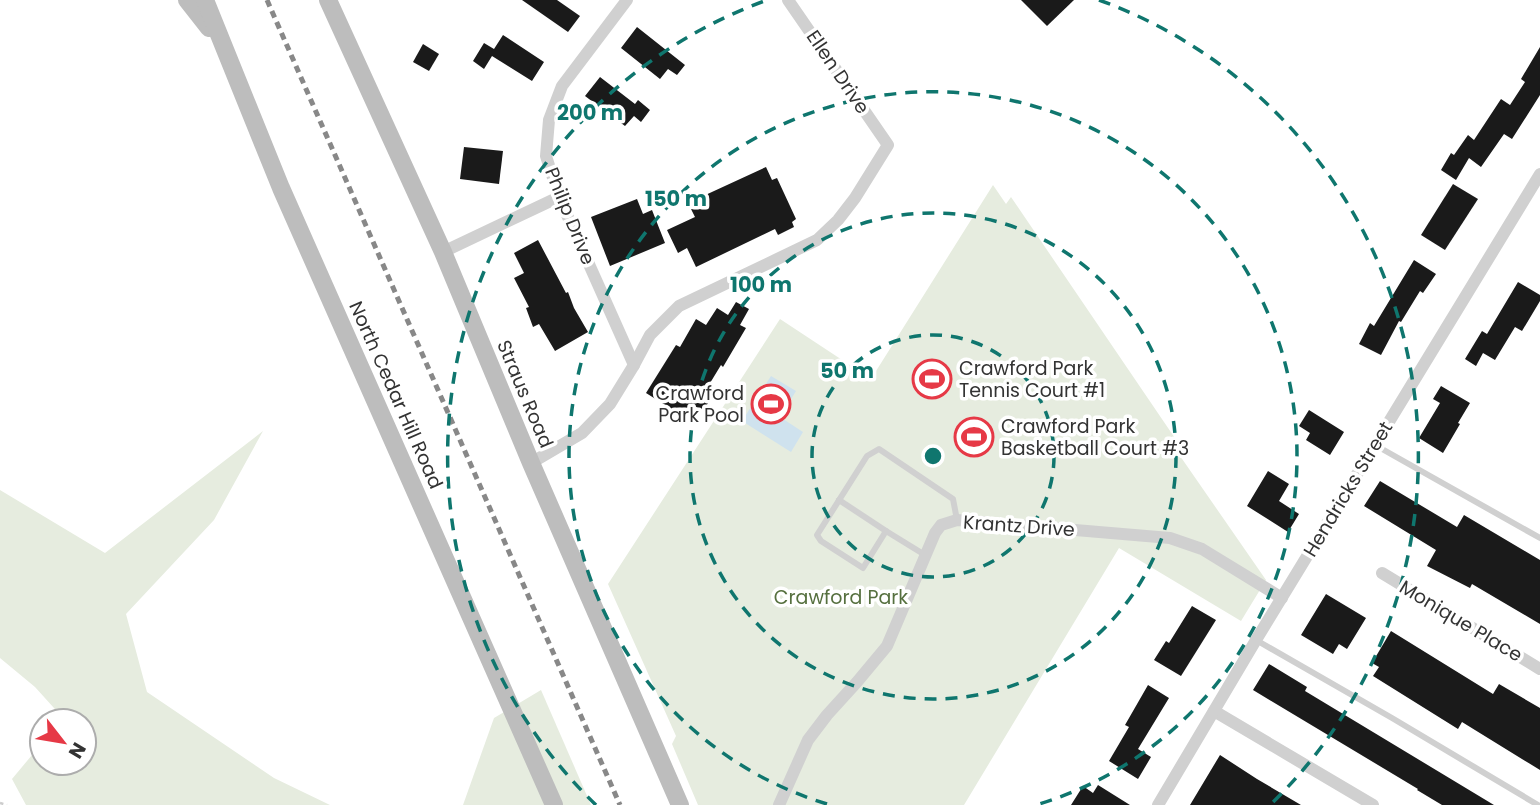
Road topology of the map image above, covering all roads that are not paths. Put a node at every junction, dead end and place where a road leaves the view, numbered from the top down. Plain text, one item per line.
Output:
1 (187, 0) edge
2 (205, 0) edge
3 (328, 0) edge
4 (627, 0) edge
5 (788, 0) edge
6 (225, 51) junction
7 (1540, 174) edge
8 (559, 197) junction
9 (443, 252) junction
10 (634, 365) junction
11 (1375, 445) junction
12 (531, 463) junction
13 (839, 500) junction
14 (957, 520) junction
15 (887, 531) junction
16 (1540, 537) edge
17 (926, 555) junction
18 (1382, 573) dead end
19 (1282, 598) junction
20 (1256, 640) junction
21 (1540, 669) edge
22 (1214, 710) junction
23 (554, 805) edge
24 (680, 805) edge
25 (779, 805) edge
26 (1158, 805) edge
27 (1373, 805) edge
28 (1538, 805) edge

1 - 6 street
2 - 6 street, North Cedar Hill Road
3 - 9 street, Straus Road
4 - 8 street, Philip Drive
5 - 10 street, Ellen Drive
6 - 23 street, North Cedar Hill Road
7 - 11 street, Hendricks Street
8 - 9 street
8 - 10 street, Philip Drive
9 - 12 street, Straus Road
10 - 12 street
11 - 16 lane
11 - 19 street, Hendricks Street
12 - 24 street, Straus Road
13 - 14 lane
13 - 15 lane
13 - 15 lane
14 - 17 street, Krantz Drive
14 - 19 street, Krantz Drive
15 - 17 lane
17 - 25 street, Krantz Drive
18 - 21 street, Monique Place
19 - 20 street, Hendricks Street
20 - 22 street, Hendricks Street
20 - 28 lane
22 - 26 street, Hendricks Street
22 - 27 street

